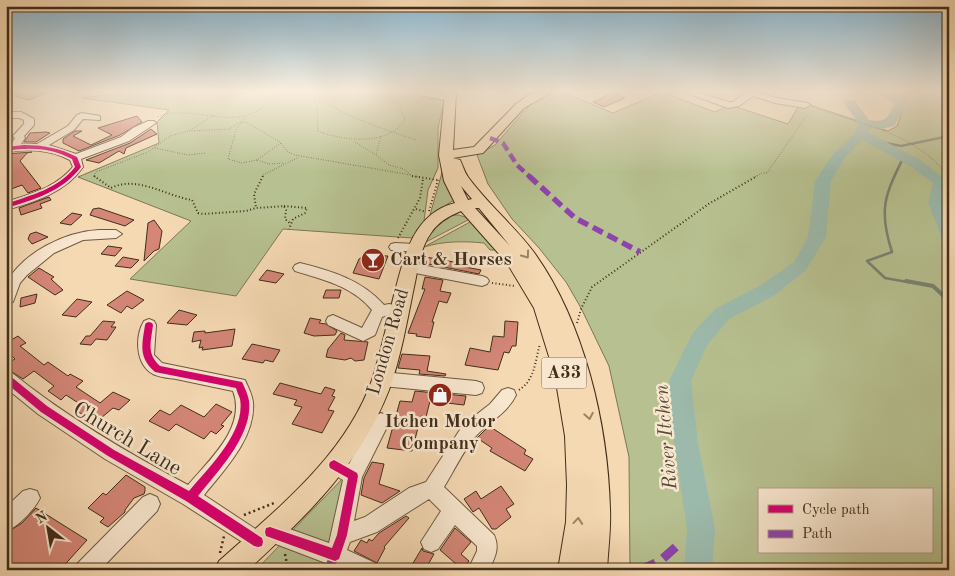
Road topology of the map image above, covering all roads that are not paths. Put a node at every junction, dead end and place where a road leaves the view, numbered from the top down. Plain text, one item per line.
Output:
1 (29, 119) edge
2 (78, 119) edge
3 (448, 119) edge
4 (508, 119) edge
5 (151, 123) road end
6 (41, 146) junction
7 (10, 149) edge
8 (449, 155) junction
9 (75, 158) junction
10 (474, 205) junction
11 (6, 206) edge
12 (116, 234) dead end
13 (396, 243) road end
14 (416, 248) junction
15 (300, 268) dead end
16 (410, 268) junction
17 (482, 281) road end
18 (6, 301) edge
19 (400, 308) junction
20 (381, 311) junction
21 (333, 320) dead end
22 (149, 325) dead end
23 (6, 378) edge
24 (382, 378) junction
25 (476, 388) dead end
26 (508, 395) road end
27 (381, 421) dead end
28 (344, 470) junction
29 (432, 489) junction
30 (190, 497) junction
31 (30, 498) dead end
32 (150, 504) dead end
33 (454, 510) junction
34 (6, 521) edge
35 (342, 535) junction
36 (264, 537) junction
37 (430, 542) dead end
38 (335, 555) junction
39 (223, 565) edge
40 (85, 570) edge
41 (368, 570) edge
42 (478, 570) edge
43 (571, 570) edge
44 (594, 570) edge

1 - 7 street
2 - 6 street
3 - 8 main road, A33
4 - 8 main road
5 - 9 street
6 - 7 street
6 - 9 street
8 - 10 main road, A33
8 - 10 main road, A33
9 - 11 street
10 - 14 main road, London Road
43 -> 10 main road, A33
10 -> 44 main road, A33
12 - 18 street
13 - 14 street
14 - 16 main road, London Road
15 - 20 street
16 - 17 street
16 - 19 main road, London Road
19 - 20 street
19 - 24 main road, London Road
20 - 21 street
22 - 30 street
23 - 30 street, Church Lane
24 - 25 street
24 - 28 main road, London Road
26 - 29 street
27 - 28 street
28 - 35 street
28 - 36 main road, London Road
29 - 33 street
29 - 35 street
30 - 36 street, Church Lane
31 - 34 street
32 - 40 street
33 - 37 street
33 - 42 street
35 - 38 street
36 - 38 street, Church Lane
36 - 39 main road, London Road
38 - 41 street, Church Lane

